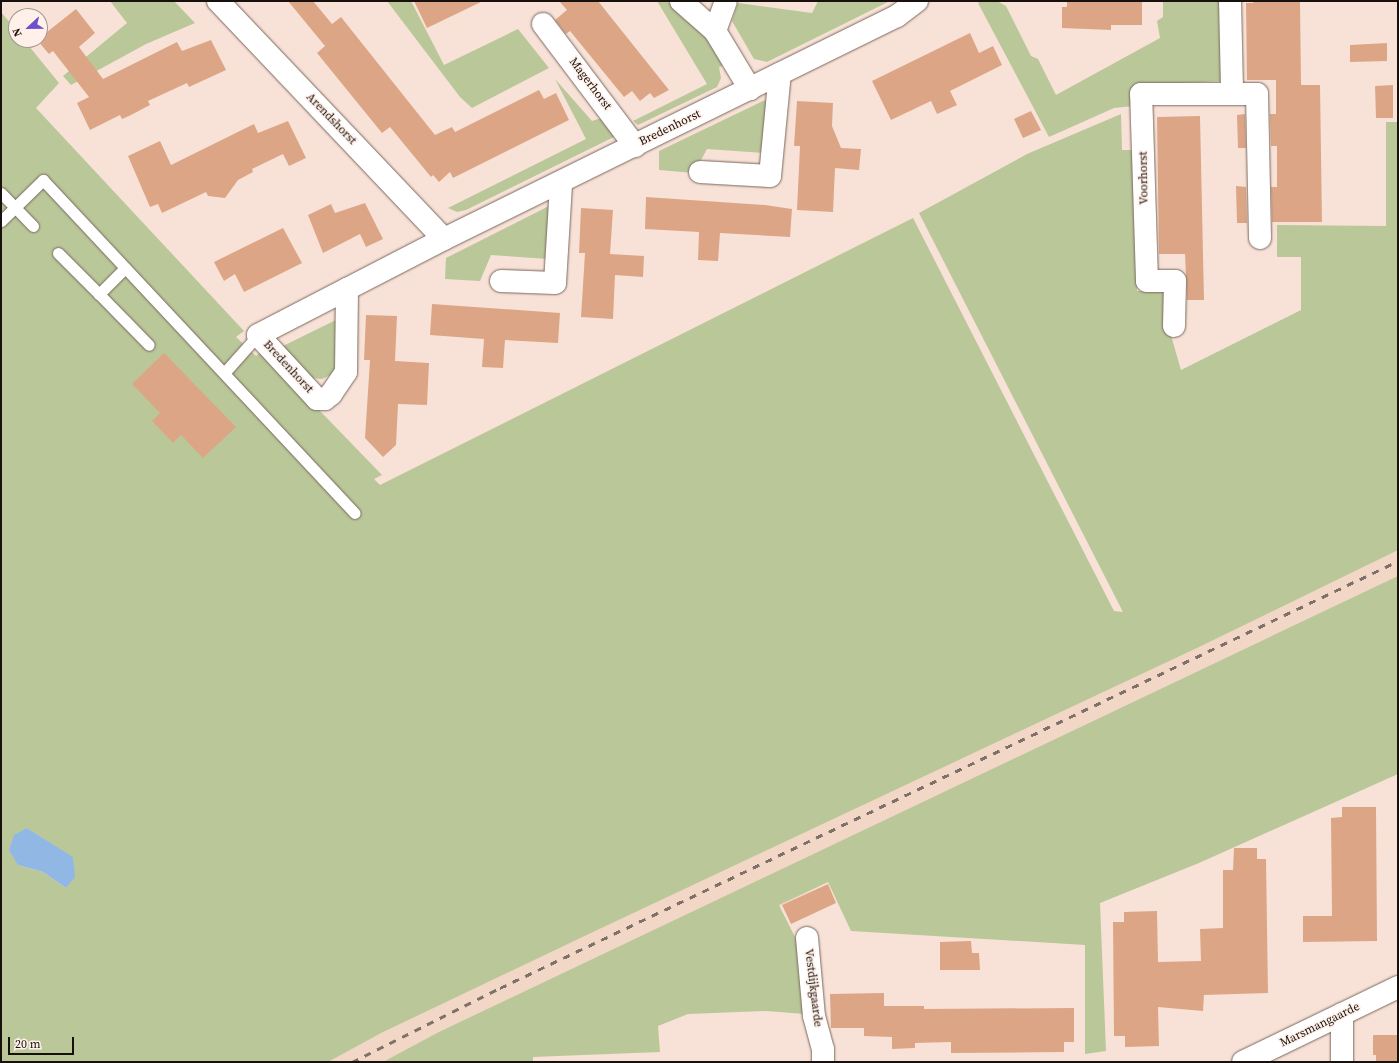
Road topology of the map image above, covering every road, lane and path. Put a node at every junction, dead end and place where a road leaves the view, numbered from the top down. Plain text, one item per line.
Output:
1 (218, 1) edge
2 (681, 1) edge
3 (726, 1) edge
4 (917, 1) edge
5 (1230, 1) edge
6 (543, 24) dead end
7 (715, 31) junction
8 (780, 72) junction
9 (750, 89) junction
10 (1232, 92) junction
11 (635, 146) junction
12 (700, 172) dead end
13 (561, 184) junction
14 (1, 192) edge
15 (15, 207) junction
16 (1, 221) edge
17 (33, 226) dead end
18 (1260, 238) dead end
19 (444, 239) junction
20 (58, 253) dead end
21 (125, 268) junction
22 (501, 281) dead end
23 (347, 288) junction
24 (99, 294) junction
25 (1174, 326) dead end
26 (258, 335) junction
27 (149, 345) dead end
28 (225, 372) junction
29 (355, 513) dead end
30 (807, 938) dead end
31 (1398, 987) edge
32 (1342, 1014) junction
33 (823, 1062) edge
34 (1242, 1062) edge
35 (1342, 1062) edge

1 - 19 street, Arendshorst
2 - 7 street
3 - 7 street
4 - 8 street, Bredenhorst
5 - 10 street
6 - 11 street, Magerhorst
7 - 9 street
8 - 9 street, Bredenhorst
8 - 12 street
9 - 11 street, Bredenhorst
10 - 18 street, Voorhorst
10 - 25 street, Voorhorst
11 - 13 street, Bredenhorst
13 - 19 street, Bredenhorst
13 - 22 street
14 - 15 lane
15 - 16 lane
15 - 17 lane
15 - 21 lane
19 - 23 street, Bredenhorst
20 - 24 lane
21 - 24 lane
21 - 28 lane
23 - 26 street, Bredenhorst
23 - 26 street, Bredenhorst
24 - 27 lane
26 - 28 lane
28 - 29 lane
30 - 33 street, Vestdijkgaarde
31 - 32 street, Marsmangaarde
32 - 34 street, Marsmangaarde
32 - 35 street

